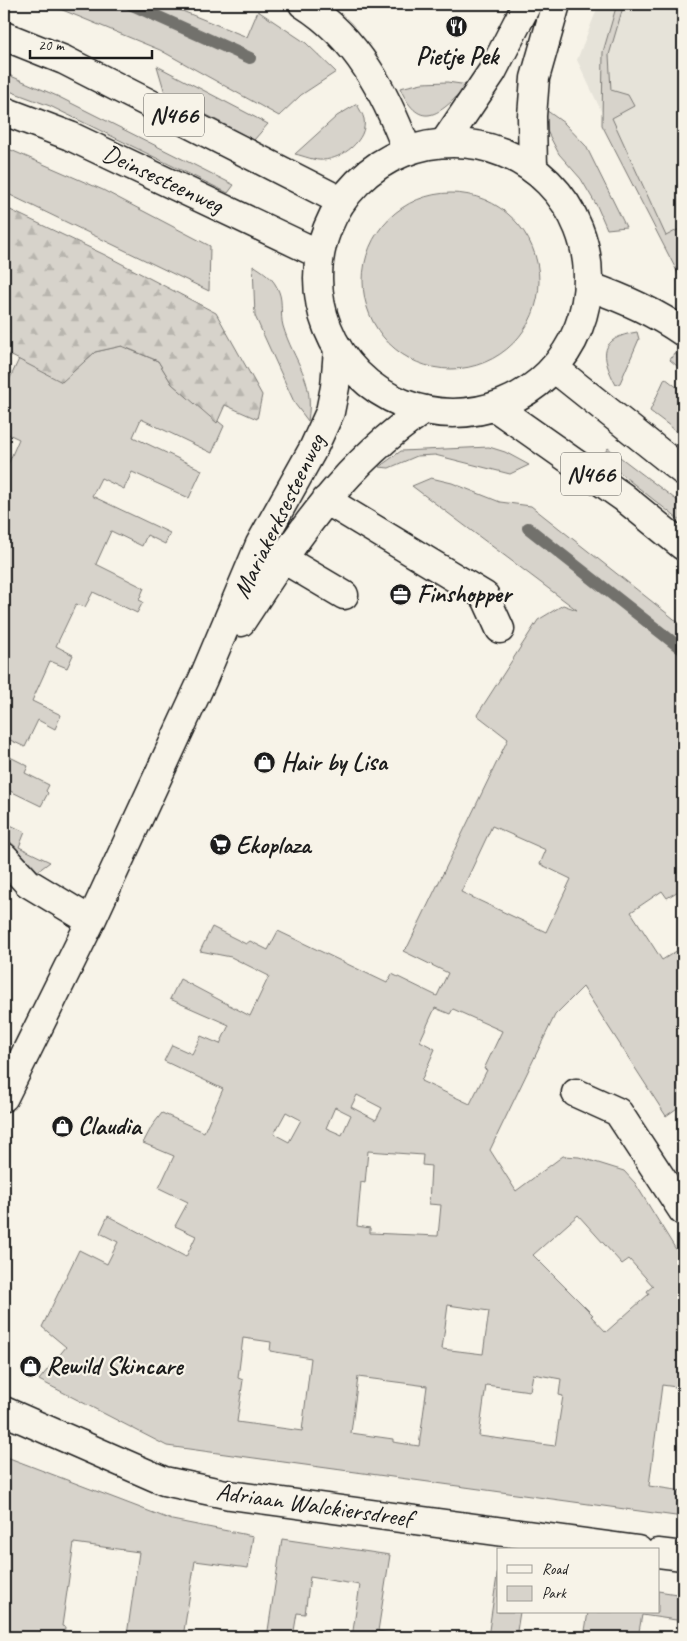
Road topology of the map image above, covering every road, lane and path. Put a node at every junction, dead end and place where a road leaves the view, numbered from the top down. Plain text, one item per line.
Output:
1 (303, 4) edge
2 (527, 4) edge
3 (556, 4) edge
4 (4, 36) edge
5 (4, 111) edge
6 (444, 143) junction
7 (407, 150) junction
8 (533, 169) junction
9 (341, 201) junction
10 (319, 254) junction
11 (588, 286) junction
12 (683, 332) edge
13 (338, 349) junction
14 (554, 368) junction
15 (494, 407) junction
16 (424, 410) junction
17 (683, 471) edge
18 (326, 500) junction
19 (683, 546) edge
20 (271, 552) junction
21 (344, 595) dead end
22 (500, 629) dead end
23 (4, 857) edge
24 (91, 921) junction
25 (576, 1094) dead end
26 (4, 1097) edge
27 (683, 1211) edge
28 (4, 1411) edge
29 (623, 1548) edge
30 (660, 1552) edge
31 (683, 1556) edge

1 - 7 main road
2 - 6 main road
3 - 8 main road
4 - 9 main road, N466
5 - 10 main road, Deinsesteenweg / N466
6 - 7 main road
6 - 8 main road
7 - 9 main road
8 - 11 main road
9 - 10 main road
10 - 13 main road
11 - 12 main road
11 - 14 main road
13 - 16 main road
13 - 20 main road, Mariakerksesteenweg
14 - 15 main road
14 - 17 main road, N466
15 - 16 main road
15 - 19 main road, N466
16 - 18 main road, Mariakerksesteenweg
18 - 20 main road, Mariakerksesteenweg
18 - 22 main road
20 - 21 main road
20 - 24 main road, Mariakerksesteenweg
23 - 24 main road
24 - 26 main road, Mariakerksesteenweg
25 - 27 main road
28 - 29 main road, Adriaan Walckiersdreef
30 - 31 main road

